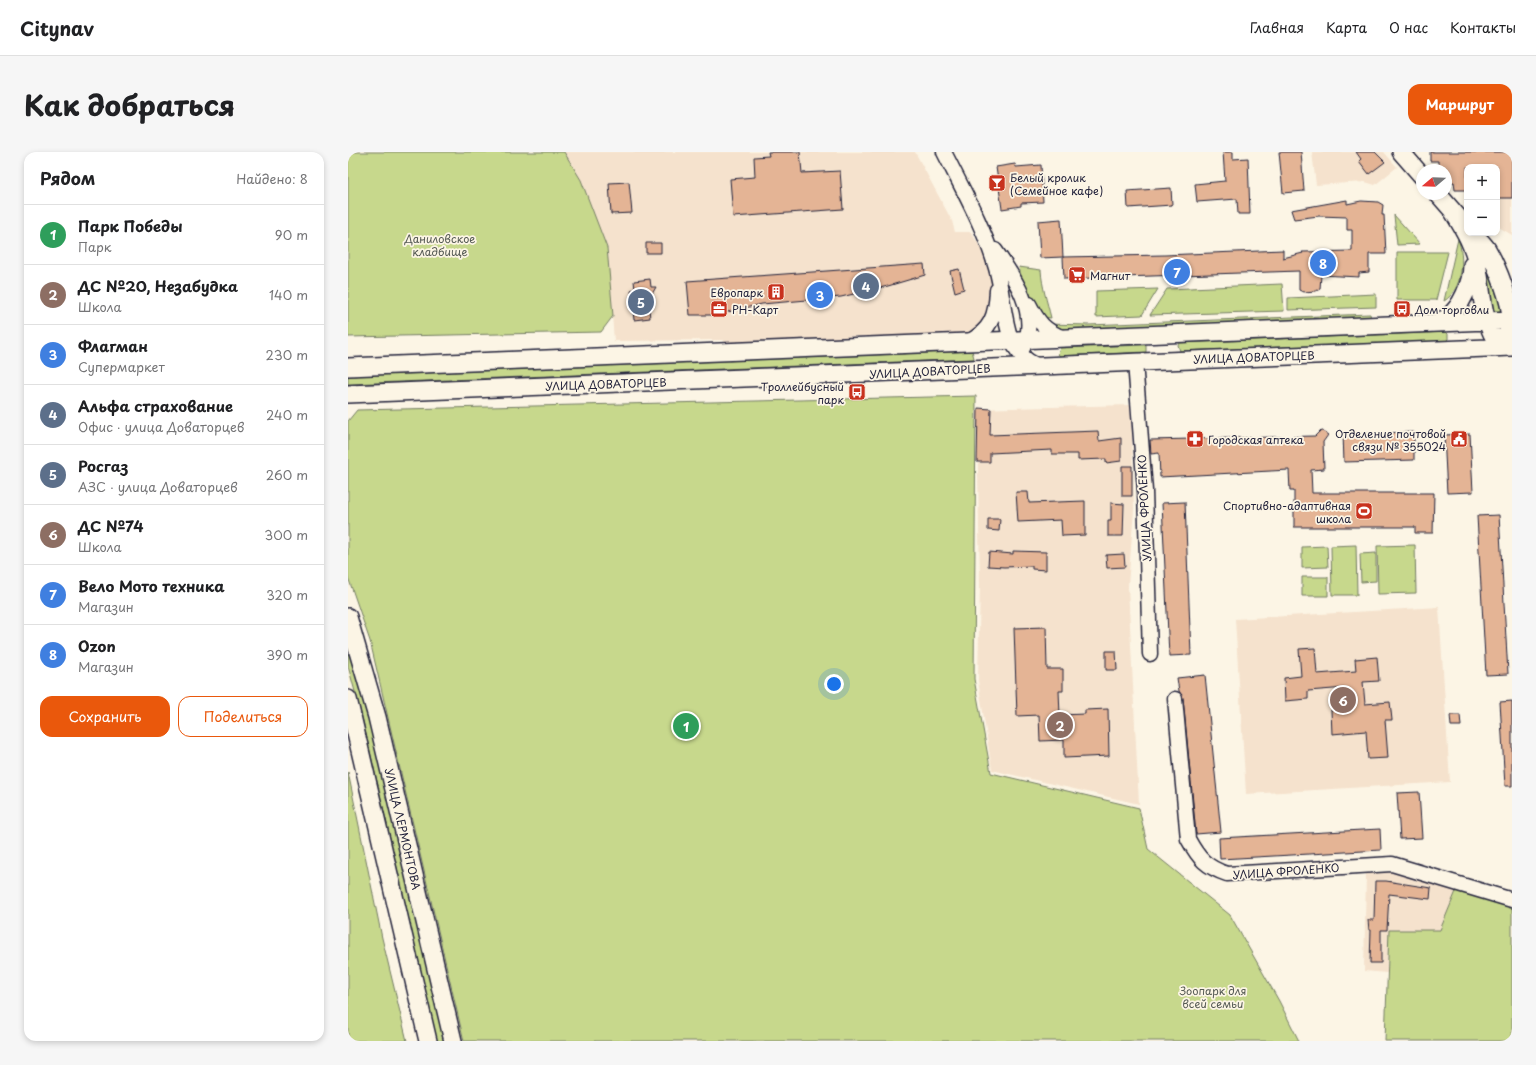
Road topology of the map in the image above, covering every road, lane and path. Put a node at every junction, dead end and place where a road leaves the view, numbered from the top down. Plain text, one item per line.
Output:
1 (944, 152) edge
2 (1401, 152) edge
3 (1416, 169) edge
4 (1443, 200) edge
5 (1464, 226) edge
6 (1469, 236) edge
7 (1469, 236) edge
8 (1473, 236) edge
9 (988, 240) junction
10 (1486, 248) junction
11 (997, 270) junction
12 (1512, 281) edge
13 (1018, 283) junction
14 (1512, 320) edge
15 (1487, 321) junction
16 (1435, 323) junction
17 (1164, 334) junction
18 (1065, 338) junction
19 (968, 342) junction
20 (1019, 345) junction
21 (1506, 347) edge
22 (1167, 361) junction
23 (1135, 362) junction
24 (1038, 366) junction
25 (348, 367) edge
26 (997, 368) junction
27 (348, 395) edge
28 (349, 619) edge
29 (1150, 654) dead end
30 (348, 699) edge
31 (1176, 699) dead end
32 (1512, 900) edge
33 (428, 1041) edge
34 (453, 1041) edge

1 - 9 street
2 - 3 main road
4 - 5 main road
6 - 15 main road
7 - 16 main road
8 - 10 main road
9 - 11 street
9 - 13 street
10 - 12 main road
10 - 14 main road
11 - 19 street
11 - 20 street
13 - 18 street
13 - 20 street
14 - 15 main road
14 - 21 main road
15 - 16 main road
15 - 21 main road
16 - 17 main road
17 - 18 main road
17 - 22 main road
18 - 20 main road
19 - 20 main road
19 - 25 main road
20 - 24 street
20 - 26 street
21 - 22 main road, УЛИЦА ДОВАТОРЦЕВ
22 - 23 main road, УЛИЦА ДОВАТОРЦЕВ
23 - 24 main road, УЛИЦА ДОВАТОРЦЕВ
23 - 29 street, УЛИЦА ФРОЛЕНКО
24 - 26 main road, УЛИЦА ДОВАТОРЦЕВ
26 - 27 main road, УЛИЦА ДОВАТОРЦЕВ
28 - 34 main road, УЛИЦА ЛЕРМОНТОВА
30 - 33 main road
31 - 32 street, УЛИЦА ФРОЛЕНКО

